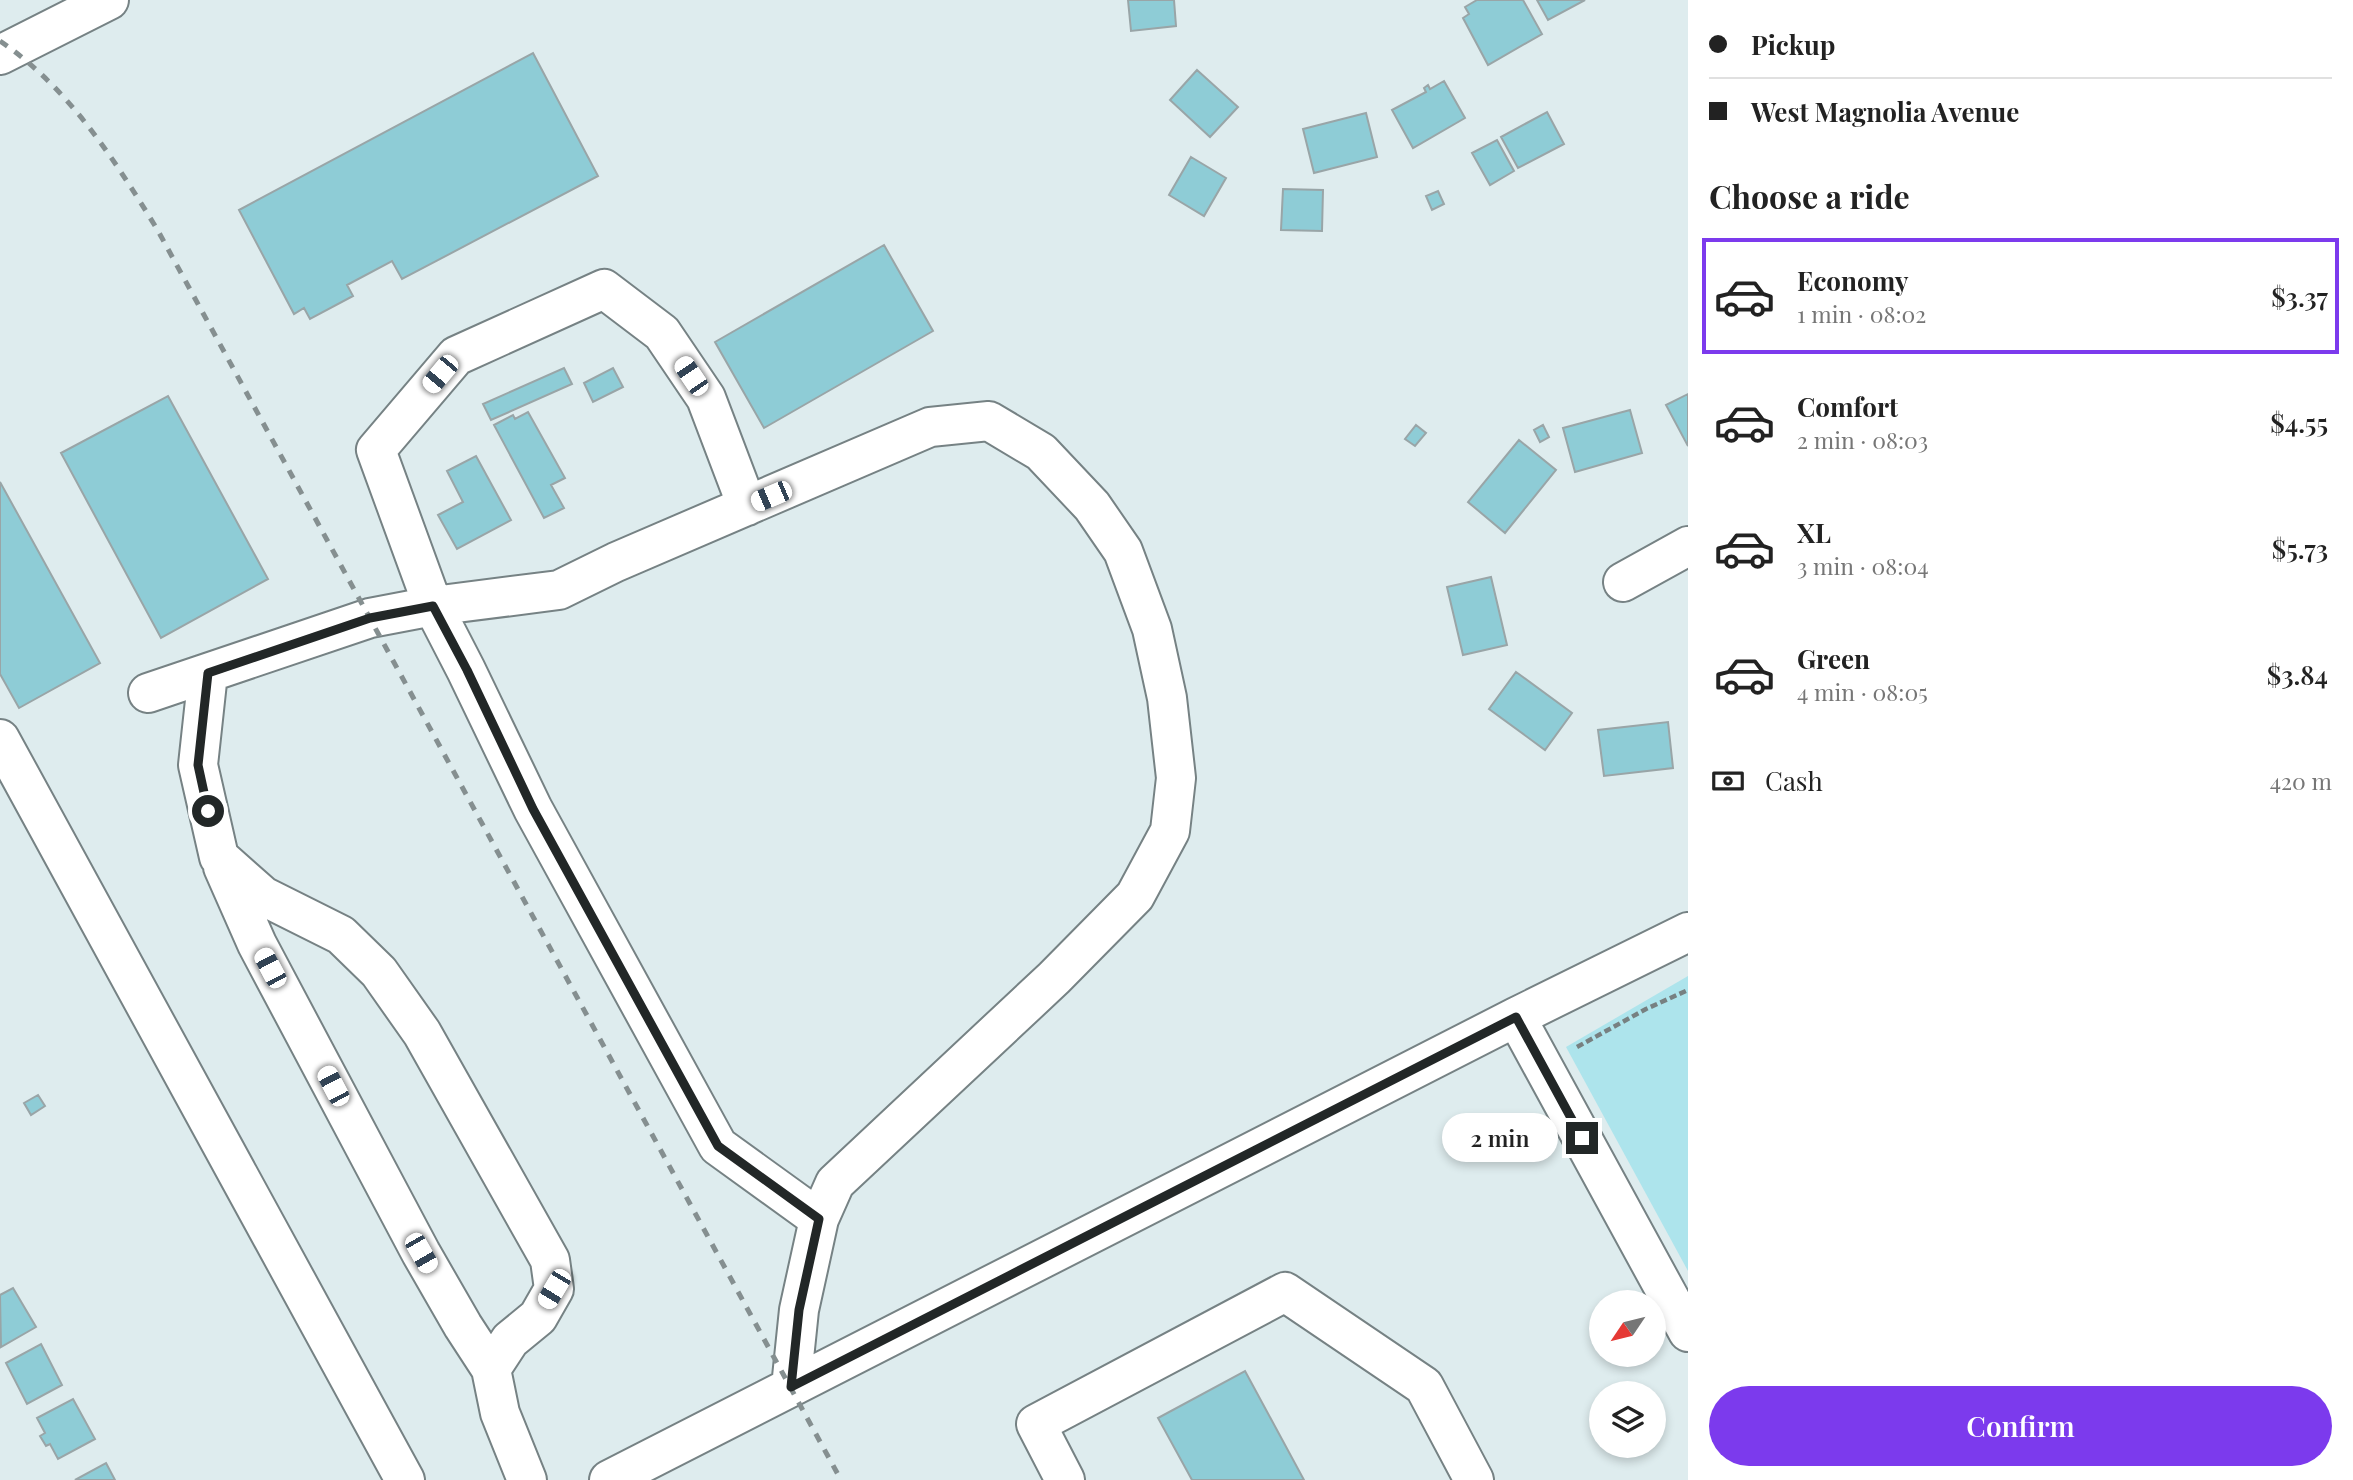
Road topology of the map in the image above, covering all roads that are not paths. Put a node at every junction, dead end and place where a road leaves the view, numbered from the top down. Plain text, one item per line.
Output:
1 (109, 0) edge
2 (69, 9) edge
3 (0, 55) edge
4 (747, 506) junction
5 (1688, 547) edge
6 (1623, 582) dead end
7 (433, 606) junction
8 (208, 673) junction
9 (148, 693) dead end
10 (0, 739) edge
11 (219, 858) junction
12 (1688, 932) edge
13 (1516, 1017) junction
14 (819, 1219) junction
15 (1688, 1332) edge
16 (491, 1369) junction
17 (791, 1387) junction
18 (405, 1480) edge
19 (527, 1480) edge
20 (609, 1480) edge
21 (1065, 1480) edge
22 (1474, 1480) edge

1 - 2 street
2 - 3 street
4 - 7 street
4 - 7 street
4 - 14 street
5 - 6 street
7 - 8 street
7 - 14 street
8 - 9 street
8 - 11 street
10 - 18 street
11 - 16 street
11 - 16 street
12 - 13 street
13 - 15 street
13 - 17 street
14 - 17 street
16 - 19 street
17 - 20 street
21 - 22 street

